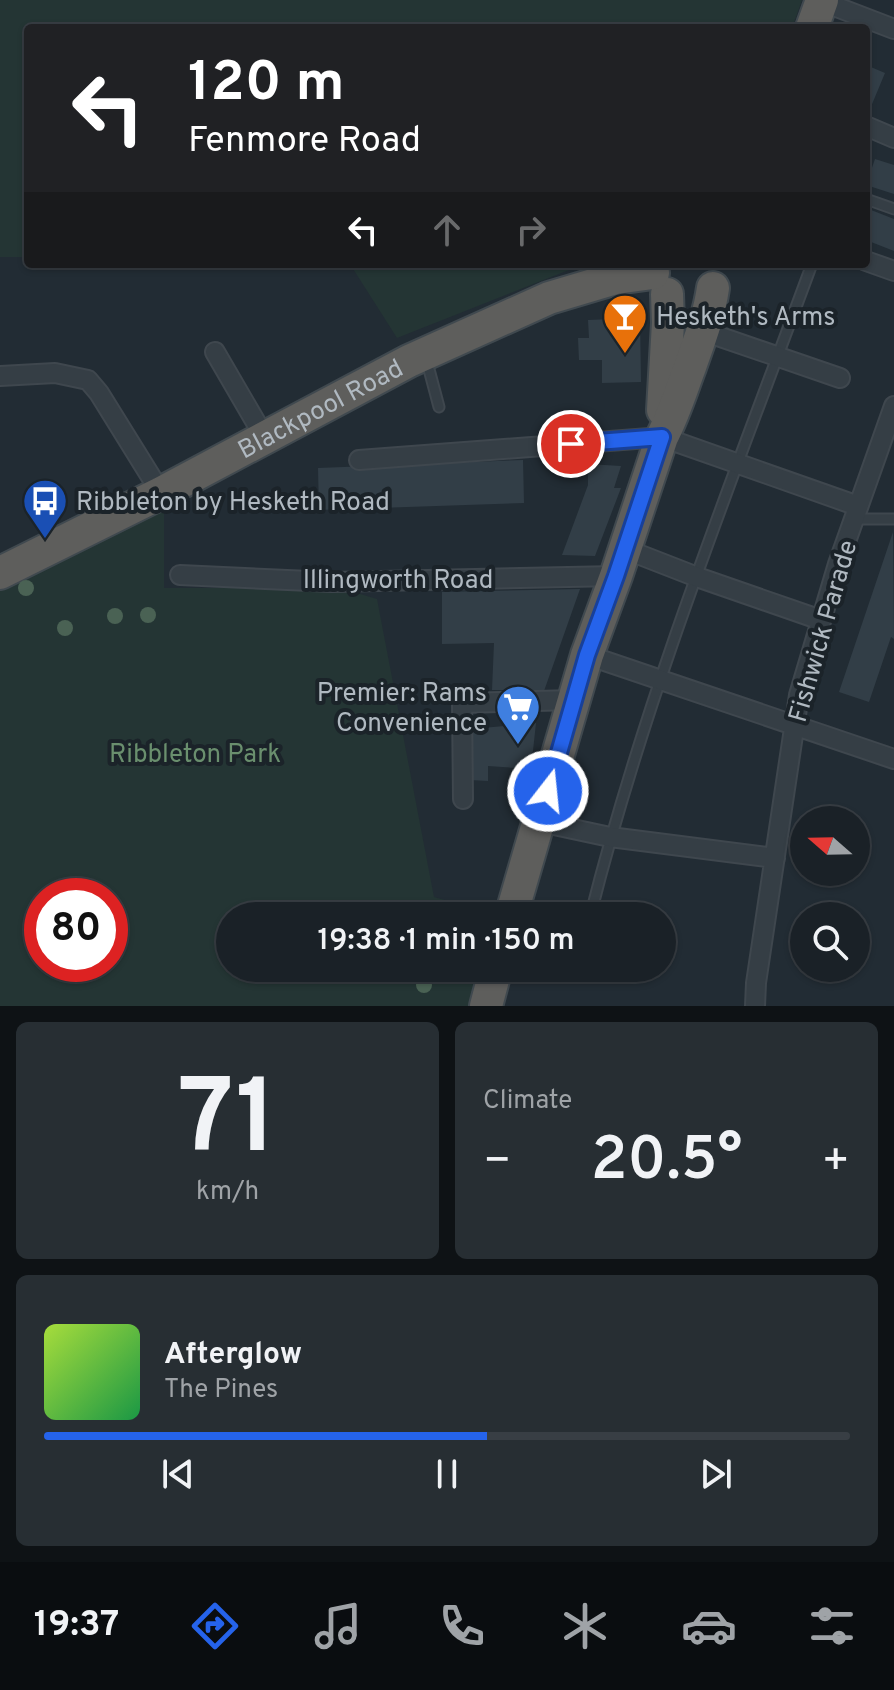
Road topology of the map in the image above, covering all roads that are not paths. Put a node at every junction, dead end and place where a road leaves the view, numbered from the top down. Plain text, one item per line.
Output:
1 (822, 0) edge
2 (813, 24) edge
3 (894, 29) edge
4 (870, 130) edge
5 (894, 138) edge
6 (870, 200) edge
7 (894, 209) edge
8 (870, 262) edge
9 (810, 268) edge
10 (894, 271) edge
11 (683, 281) edge
12 (703, 331) junction
13 (215, 352) dead end
14 (425, 355) junction
15 (777, 357) junction
16 (0, 376) edge
17 (840, 378) dead end
18 (894, 406) edge
19 (439, 407) dead end
20 (662, 437) junction
21 (265, 438) junction
22 (359, 460) dead end
23 (737, 464) junction
24 (161, 493) junction
25 (856, 512) junction
26 (894, 519) edge
27 (620, 563) junction
28 (0, 573) edge
29 (180, 575) dead end
30 (697, 577) junction
31 (821, 620) junction
32 (587, 655) junction
33 (659, 679) junction
34 (574, 700) junction
35 (795, 724) junction
36 (894, 759) edge
37 (463, 799) dead end
38 (540, 822) junction
39 (610, 837) junction
40 (775, 858) junction
41 (515, 902) edge
42 (594, 902) edge
43 (492, 982) edge
44 (486, 1006) edge
45 (755, 1006) edge

1 - 2 highway
1 - 3 street
4 - 5 street
6 - 7 lane
8 - 10 street
9 - 15 lane
11 - 12 highway
11 - 14 highway, Blackpool Road
11 - 20 highway
12 - 15 street
12 - 20 highway
13 - 21 street
14 - 19 lane
14 - 21 highway, Blackpool Road
15 - 17 street
15 - 23 lane
16 - 24 street
18 - 25 street, Fishwick Parade
20 - 22 street
20 - 23 street
20 - 27 highway
21 - 24 highway, Blackpool Road
23 - 25 street
23 - 30 lane
24 - 28 highway, Blackpool Road
25 - 26 lane
25 - 31 street, Fishwick Parade
27 - 29 street, Illingworth Road
27 - 30 street
27 - 32 highway
30 - 31 street
30 - 33 lane
31 - 35 street, Fishwick Parade
32 - 33 street
32 - 34 highway
33 - 35 street
33 - 39 lane
34 - 37 street
34 - 38 highway
35 - 36 street
35 - 40 street, Fishwick Parade
38 - 39 street
38 - 41 highway
39 - 40 street
39 - 42 lane
40 - 45 street, Fishwick Parade
43 - 44 highway

